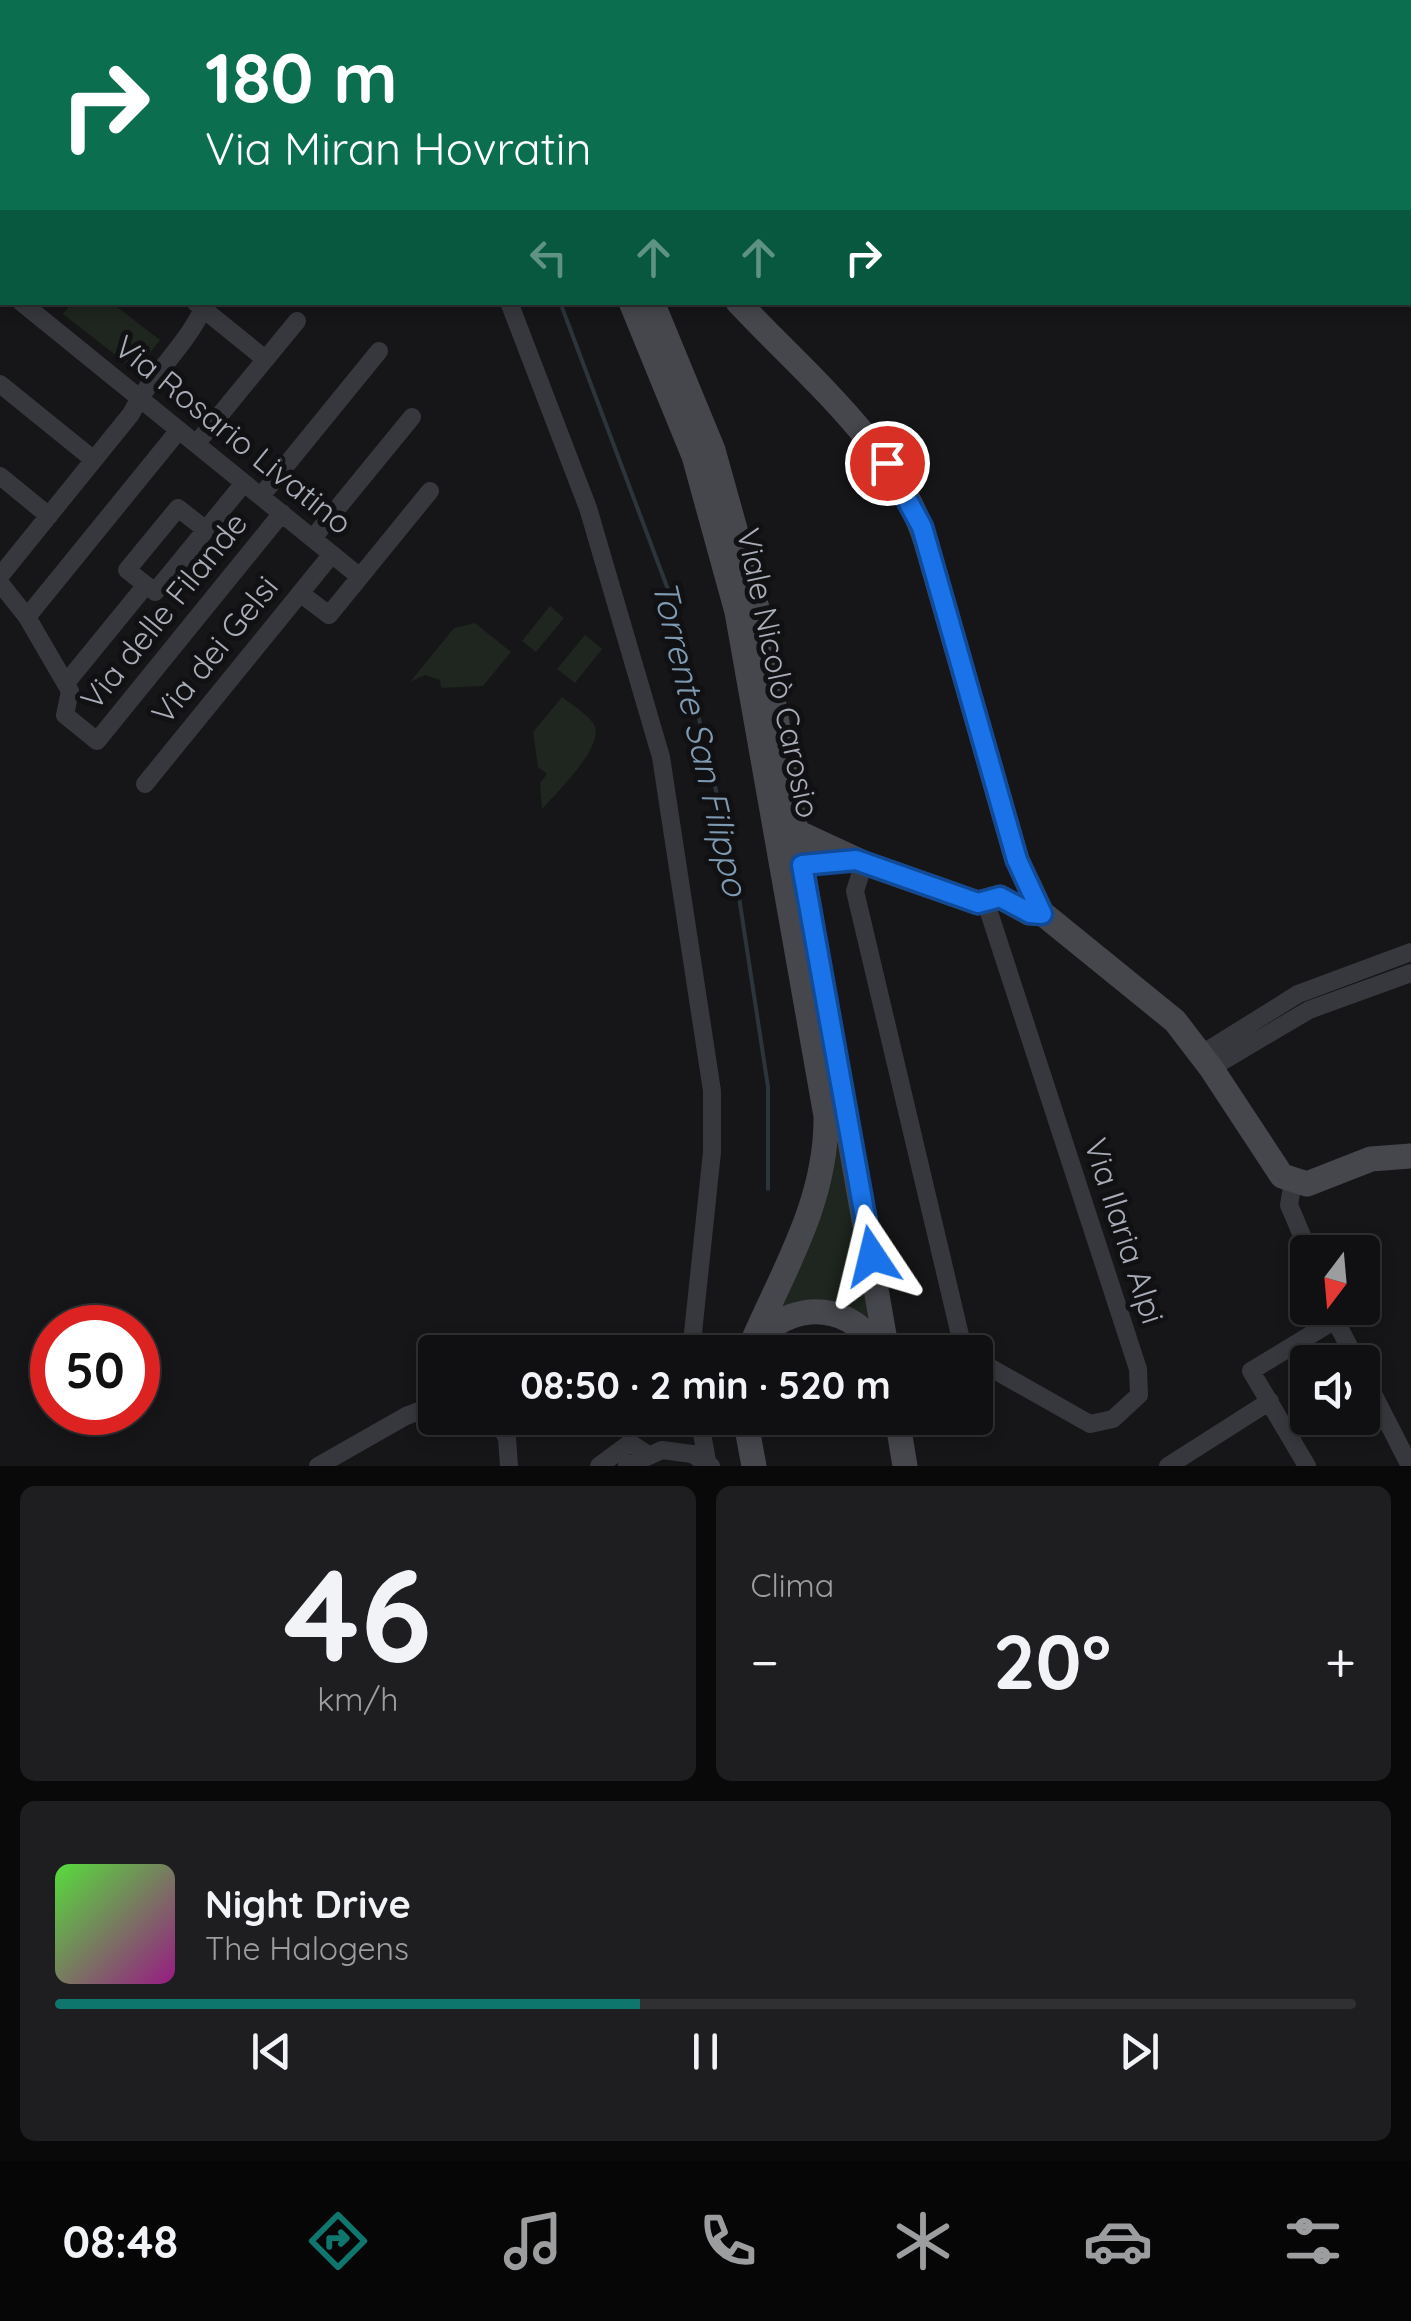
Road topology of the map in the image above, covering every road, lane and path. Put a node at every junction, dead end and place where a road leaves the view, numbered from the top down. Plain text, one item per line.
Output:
1 (201, 305) edge
2 (510, 305) edge
3 (631, 305) edge
4 (653, 305) edge
5 (741, 305) edge
6 (32, 306) edge
7 (297, 320) dead end
8 (379, 351) dead end
9 (265, 360) junction
10 (0, 384) edge
11 (139, 398) junction
12 (412, 417) dead end
13 (179, 430) junction
14 (196, 444) junction
15 (94, 460) junction
16 (0, 476) edge
17 (244, 483) junction
18 (430, 491) dead end
19 (261, 496) junction
20 (282, 514) junction
21 (49, 516) junction
22 (206, 530) junction
23 (313, 538) junction
24 (332, 554) junction
25 (360, 577) junction
26 (0, 580) edge
27 (146, 585) junction
28 (300, 593) junction
29 (27, 617) junction
30 (68, 687) junction
31 (144, 784) dead end
32 (797, 832) junction
33 (860, 862) junction
34 (793, 866) junction
35 (986, 903) junction
36 (1042, 914) junction
37 (1411, 952) edge
38 (1411, 973) edge
39 (1206, 1061) junction
40 (1411, 1156) edge
41 (1293, 1182) junction
42 (1302, 1235) edge
43 (1317, 1325) edge
44 (693, 1335) edge
45 (755, 1335) edge
46 (763, 1335) edge
47 (867, 1335) edge
48 (884, 1335) edge
49 (960, 1335) edge
50 (993, 1369) edge
51 (1270, 1401) junction
52 (1380, 1407) edge
53 (418, 1411) edge
54 (506, 1435) edge
55 (703, 1435) edge
56 (749, 1435) edge
57 (901, 1442) edge
58 (646, 1454) junction
59 (318, 1466) edge
60 (509, 1466) edge
61 (598, 1466) edge
62 (627, 1466) edge
63 (710, 1466) edge
64 (754, 1466) edge
65 (916, 1466) edge
66 (1168, 1466) edge
67 (1307, 1466) edge
68 (1410, 1466) edge

1 - 9 street
1 - 11 street
2 - 44 street
3 - 34 main road, Viale Nicolò Carosio
4 - 32 main road, Viale Nicolò Carosio
5 - 36 main road
6 - 11 street, Via Rosario Livatino
7 - 9 street
8 - 19 street
9 - 14 street
10 - 15 street
11 - 13 street, Via Rosario Livatino
11 - 15 street
12 - 23 street
13 - 14 street, Via Rosario Livatino
13 - 29 street
14 - 17 street, Via Rosario Livatino
15 - 21 street
16 - 21 street
17 - 19 street, Via Rosario Livatino
17 - 22 street
18 - 25 street
19 - 20 street, Via Rosario Livatino
20 - 23 street, Via Rosario Livatino
20 - 30 street, Via delle Filande
21 - 26 street
22 - 27 street
22 - 27 street
23 - 24 street, Via Rosario Livatino
24 - 25 street, Via Rosario Livatino
24 - 28 street, Via dei Gelsi
25 - 28 street
26 - 29 street
27 - 30 street
28 - 31 street, Via dei Gelsi
29 - 30 street
32 - 33 main road
32 - 34 main road, Viale Nicolò Carosio
33 - 34 main road
33 - 35 main road
33 - 49 street
34 - 45 main road, Viale Nicolò Carosio
34 - 48 main road, Viale Nicolò Carosio
35 - 36 main road
35 - 50 street, Via Ilaria Alpi
36 - 39 main road
37 - 39 street
38 - 39 street
39 - 41 main road
40 - 41 main road
41 - 42 street
43 - 51 street
46 - 47 main road
51 - 66 street
51 - 67 street
52 - 68 street
53 - 59 street
54 - 60 street
55 - 63 street
56 - 64 main road
57 - 65 street
58 - 61 street
58 - 62 street
58 - 63 street, bridge

